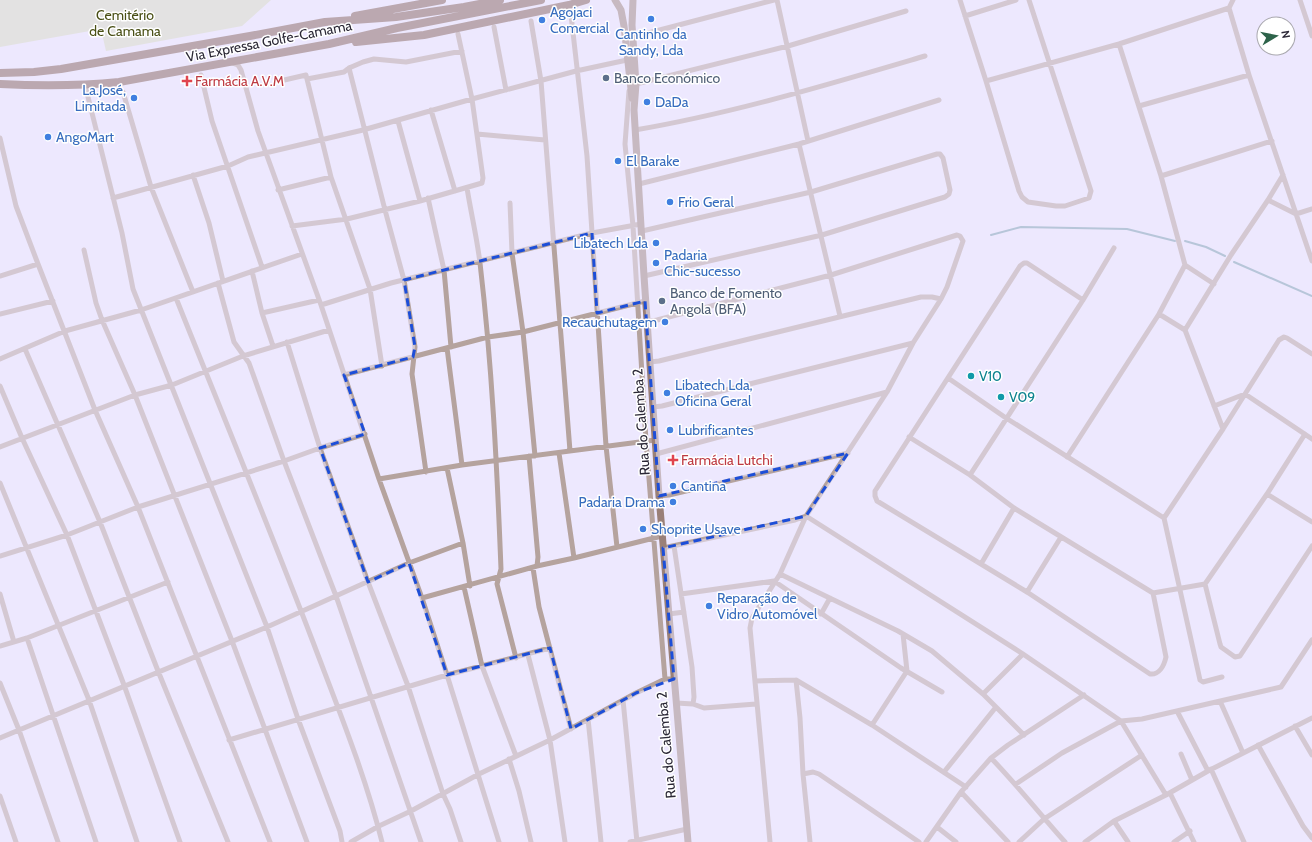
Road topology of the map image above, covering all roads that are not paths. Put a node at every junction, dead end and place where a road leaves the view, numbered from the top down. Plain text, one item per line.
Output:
1 (442, 0) edge
2 (500, 0) edge
3 (541, 0) edge
4 (586, 0) edge
5 (616, 0) edge
6 (633, 0) edge
7 (775, 0) edge
8 (960, 0) edge
9 (1016, 0) edge
10 (1029, 0) edge
11 (1233, 0) edge
12 (1300, 0) edge
13 (1229, 8) junction
14 (906, 11) dead end
15 (571, 16) dead end
16 (965, 16) junction
17 (531, 21) dead end
18 (325, 22) junction
19 (494, 27) dead end
20 (458, 34) dead end
21 (1312, 36) edge
22 (633, 37) junction
23 (329, 44) junction
24 (1119, 44) junction
25 (788, 46) junction
26 (462, 51) junction
27 (925, 56) dead end
28 (245, 60) junction
29 (627, 60) junction
30 (232, 63) junction
31 (1049, 63) junction
32 (348, 68) junction
33 (241, 70) junction
34 (576, 71) junction
35 (0, 72) edge
36 (201, 75) dead end
37 (1249, 75) junction
38 (307, 79) junction
39 (280, 81) dead end
40 (541, 81) junction
41 (986, 81) junction
42 (0, 84) edge
43 (633, 84) junction
44 (85, 85) junction
45 (506, 90) junction
46 (122, 92) dead end
47 (798, 93) junction
48 (472, 99) junction
49 (939, 100) dead end
50 (1139, 106) junction
51 (432, 110) junction
52 (398, 121) junction
53 (364, 130) junction
54 (636, 130) junction
55 (477, 134) junction
56 (0, 138) edge
57 (322, 140) junction
58 (545, 140) junction
59 (808, 141) junction
60 (1272, 141) junction
61 (800, 144) junction
62 (266, 153) junction
63 (228, 166) junction
64 (193, 175) junction
65 (1283, 175) junction
66 (1161, 176) junction
67 (332, 177) junction
68 (639, 184) junction
69 (151, 187) junction
70 (467, 188) junction
71 (278, 190) junction
72 (454, 191) junction
73 (811, 192) junction
74 (113, 198) junction
75 (428, 198) junction
76 (1268, 200) junction
77 (420, 201) junction
78 (510, 203) dead end
79 (1312, 209) edge
80 (385, 210) junction
81 (1296, 214) junction
82 (347, 219) junction
83 (292, 226) junction
84 (633, 226) junction
85 (642, 228) junction
86 (592, 233) junction
87 (822, 235) junction
88 (554, 243) junction
89 (1114, 248) dead end
90 (84, 250) dead end
91 (512, 253) junction
92 (302, 254) junction
93 (480, 261) junction
94 (1312, 261) edge
95 (38, 264) junction
96 (1186, 265) junction
97 (262, 268) junction
98 (444, 270) junction
99 (252, 271) junction
100 (831, 275) junction
101 (0, 276) edge
102 (644, 276) junction
103 (404, 280) junction
104 (221, 282) junction
105 (1214, 284) junction
106 (370, 289) junction
107 (193, 292) junction
108 (176, 298) junction
109 (941, 299) junction
110 (1083, 300) junction
111 (53, 301) junction
112 (645, 301) junction
113 (320, 302) junction
114 (638, 304) junction
115 (141, 310) junction
116 (262, 313) junction
117 (597, 313) junction
118 (0, 314) edge
119 (1159, 314) junction
120 (840, 316) junction
121 (102, 320) junction
122 (560, 322) junction
123 (647, 322) junction
124 (328, 330) junction
125 (1185, 330) junction
126 (65, 331) junction
127 (523, 332) junction
128 (488, 337) junction
129 (287, 342) junction
130 (913, 343) junction
131 (273, 346) junction
132 (449, 348) junction
133 (25, 349) junction
134 (1312, 354) edge
135 (243, 356) junction
136 (413, 358) junction
137 (0, 359) edge
138 (650, 362) junction
139 (382, 366) junction
140 (205, 371) junction
141 (344, 375) junction
142 (948, 378) junction
143 (172, 385) junction
144 (0, 386) edge
145 (887, 392) junction
146 (1245, 394) junction
147 (135, 395) junction
148 (1214, 406) junction
149 (653, 407) junction
150 (95, 410) junction
151 (1006, 418) junction
152 (58, 424) junction
153 (1223, 429) junction
154 (365, 434) junction
155 (1305, 434) junction
156 (910, 437) junction
157 (22, 438) junction
158 (1312, 439) edge
159 (655, 440) junction
160 (646, 442) junction
161 (606, 446) junction
162 (0, 447) edge
163 (320, 448) junction
164 (570, 451) junction
165 (559, 452) junction
166 (848, 453) junction
167 (656, 454) junction
168 (529, 456) junction
169 (535, 456) junction
170 (1067, 457) junction
171 (284, 461) junction
172 (496, 461) junction
173 (462, 465) junction
174 (447, 468) junction
175 (426, 472) junction
176 (247, 473) junction
177 (970, 475) junction
178 (379, 479) junction
179 (0, 483) edge
180 (210, 484) junction
181 (1267, 494) junction
182 (174, 496) junction
183 (659, 496) junction
184 (138, 507) junction
185 (1014, 508) junction
186 (806, 516) junction
187 (1164, 518) junction
188 (100, 522) junction
189 (1312, 522) edge
190 (68, 535) junction
191 (662, 536) junction
192 (1061, 537) junction
193 (654, 538) junction
194 (463, 543) junction
195 (674, 546) junction
196 (1312, 546) edge
197 (617, 547) junction
198 (27, 548) junction
199 (663, 548) junction
200 (0, 556) edge
201 (574, 558) junction
202 (409, 564) junction
203 (981, 564) junction
204 (535, 567) junction
205 (780, 574) junction
206 (500, 576) junction
207 (168, 582) junction
208 (368, 582) junction
209 (774, 582) junction
210 (1206, 584) junction
211 (467, 587) junction
212 (1179, 588) junction
213 (1026, 592) junction
214 (0, 594) edge
215 (681, 594) junction
216 (1153, 594) junction
217 (336, 596) junction
218 (129, 597) junction
219 (422, 598) junction
220 (830, 598) junction
221 (96, 610) junction
222 (302, 611) junction
223 (684, 612) junction
224 (668, 614) junction
225 (821, 614) junction
226 (59, 625) junction
227 (267, 627) junction
228 (903, 634) junction
229 (27, 638) junction
230 (1312, 640) edge
231 (232, 641) junction
232 (14, 642) junction
233 (0, 646) edge
234 (550, 648) junction
235 (1023, 654) junction
236 (528, 655) junction
237 (196, 656) junction
238 (516, 658) junction
239 (482, 666) junction
240 (158, 671) junction
241 (907, 671) junction
242 (447, 674) junction
243 (1222, 677) dead end
244 (674, 679) junction
245 (665, 680) junction
246 (796, 680) junction
247 (755, 681) junction
248 (0, 683) edge
249 (124, 685) junction
250 (408, 686) junction
251 (942, 692) dead end
252 (984, 694) junction
253 (1084, 695) junction
254 (371, 697) junction
255 (89, 700) junction
256 (623, 700) junction
257 (1220, 701) junction
258 (676, 703) junction
259 (693, 704) junction
260 (756, 704) junction
261 (338, 707) junction
262 (996, 707) junction
263 (1177, 711) junction
264 (54, 716) junction
265 (1312, 718) edge
266 (298, 719) junction
267 (588, 719) junction
268 (1121, 721) junction
269 (872, 725) junction
270 (1295, 726) junction
271 (265, 729) junction
272 (571, 729) junction
273 (19, 730) junction
274 (1024, 735) junction
275 (0, 738) edge
276 (229, 740) junction
277 (550, 740) junction
278 (1258, 745) junction
279 (1243, 753) junction
280 (1180, 754) dead end
281 (1312, 754) edge
282 (1142, 755) junction
283 (516, 756) junction
284 (991, 758) junction
285 (509, 759) junction
286 (1210, 770) junction
287 (944, 772) junction
288 (478, 774) junction
289 (803, 774) junction
290 (1192, 780) junction
291 (1016, 784) junction
292 (966, 787) junction
293 (961, 792) junction
294 (443, 794) junction
295 (1168, 794) junction
296 (0, 796) edge
297 (411, 811) junction
298 (1044, 819) junction
299 (1114, 821) junction
300 (379, 826) junction
301 (937, 827) junction
302 (686, 829) junction
303 (1190, 831) junction
304 (1312, 838) edge
305 (637, 841) edge
306 (16, 842) edge
307 (58, 842) edge
308 (96, 842) edge
309 (137, 842) edge
310 (180, 842) edge
311 (228, 842) edge
312 (270, 842) edge
313 (307, 842) edge
314 (342, 842) edge
315 (351, 842) edge
316 (382, 842) edge
317 (420, 842) edge
318 (461, 842) edge
319 (499, 842) edge
320 (530, 842) edge
321 (565, 842) edge
322 (601, 842) edge
323 (630, 842) edge
324 (688, 842) edge
325 (770, 842) edge
326 (810, 842) edge
327 (919, 842) edge
328 (926, 842) edge
329 (956, 842) edge
330 (1008, 842) edge
331 (1019, 842) edge
332 (1065, 842) edge
333 (1084, 842) edge
334 (1128, 842) edge
335 (1174, 842) edge
336 (1194, 842) edge
337 (1244, 842) edge

1 - 18 highway
2 - 18 highway, Via Expressa Golfe-Camama
3 - 23 highway, Via Expressa Golfe-Camama
4 - 23 highway
5 - 29 main road
6 - 22 main road
7 - 22 street
7 - 25 street
8 - 16 street
9 - 16 street
10 - 31 street
11 - 13 street
12 - 21 street
13 - 24 street
13 - 37 street
14 - 25 street
15 - 34 street
16 - 41 street
17 - 40 street
18 - 35 highway, Via Expressa Golfe-Camama
19 - 45 street
20 - 26 street
22 - 43 main road
23 - 28 highway, Via Expressa Golfe-Camama
24 - 31 street
24 - 50 street
25 - 43 street
25 - 47 street
26 - 32 street
26 - 48 street
27 - 47 street
28 - 30 highway, Via Expressa Golfe-Camama
28 - 33 street
29 - 34 street
29 - 43 main road
30 - 33 street
30 - 44 highway, Via Expressa Golfe-Camama
31 - 41 street
31 - 41 street
32 - 38 street
32 - 53 street
33 - 62 street
34 - 40 street
34 - 86 street
36 - 63 street
37 - 50 street
37 - 60 street
38 - 39 street
38 - 57 street
40 - 45 street
40 - 58 street
42 - 44 highway, Via Expressa Golfe-Camama
43 - 54 main road, Rua do Calemba 2
43 - 84 street
44 - 74 street
45 - 48 street
46 - 69 street
47 - 54 street
47 - 59 street
48 - 51 street
48 - 55 street
49 - 59 street
50 - 66 street
51 - 52 street
51 - 72 street
52 - 53 street
52 - 77 street
53 - 57 street
53 - 80 street
54 - 68 main road, Rua do Calemba 2
55 - 58 street
55 - 70 street
56 - 95 street
57 - 62 street
57 - 67 street
58 - 88 street
59 - 61 street
60 - 65 street
60 - 66 street
61 - 68 street
61 - 73 street
62 - 63 street
62 - 71 street
63 - 64 street
63 - 97 street
64 - 69 street
64 - 104 street
65 - 76 street
65 - 81 street
66 - 96 street
67 - 71 street
67 - 82 street
68 - 85 main road, Rua do Calemba 2
69 - 74 street
69 - 107 street
70 - 72 street
70 - 93 street
71 - 83 street
72 - 75 street
73 - 85 street
73 - 87 street
73 - 87 street
74 - 115 street
75 - 77 street
75 - 98 street
76 - 81 street
76 - 105 street
77 - 80 street
78 - 91 street
79 - 81 street
80 - 82 street
80 - 103 street
81 - 94 street
82 - 83 street
82 - 106 street
83 - 92 street
84 - 85 street
84 - 86 street
84 - 114 street
85 - 102 main road, Rua do Calemba 2
86 - 88 street
86 - 117 street
87 - 100 street
87 - 102 street
88 - 91 street
88 - 122 street
89 - 110 street
90 - 121 street
91 - 93 street
91 - 127 street
92 - 97 street
92 - 113 street
93 - 98 street
93 - 128 street
95 - 101 street
95 - 111 street
96 - 105 street
96 - 119 street
97 - 99 street
98 - 103 street
98 - 132 street
99 - 104 street
99 - 116 street
100 - 109 street
100 - 120 street
100 - 123 street
102 - 112 main road, Rua do Calemba 2
103 - 106 street
103 - 136 street
104 - 107 street
104 - 135 street
105 - 125 street
106 - 113 street
106 - 139 street
107 - 108 street
108 - 115 street
108 - 140 street
109 - 120 street
109 - 130 street
110 - 142 street
110 - 151 street
111 - 118 street
111 - 126 street
112 - 114 street
112 - 123 main road, Rua do Calemba 2
113 - 116 street
113 - 124 street
114 - 117 street
114 - 160 street
115 - 121 street
115 - 143 street
116 - 131 street
117 - 122 street
117 - 161 street
119 - 125 street
119 - 170 street
120 - 138 street
121 - 126 street
121 - 147 street
122 - 127 street
122 - 164 street
123 - 138 main road, Rua do Calemba 2
124 - 129 street
124 - 141 street
125 - 148 street
126 - 133 street
126 - 150 street
127 - 128 street
127 - 169 street
128 - 132 street
128 - 172 street
129 - 131 street
129 - 163 street
130 - 145 street
130 - 149 street
131 - 135 street
132 - 136 street
132 - 173 street
133 - 137 street
133 - 152 street
134 - 146 street
135 - 140 street
135 - 171 street
136 - 139 street
136 - 175 street
138 - 149 main road, Rua do Calemba 2
139 - 141 street
140 - 143 street
140 - 176 street
141 - 154 street
142 - 151 street
142 - 156 street
143 - 147 street
143 - 180 street
144 - 157 street
145 - 166 street
145 - 167 street
146 - 148 street
146 - 153 street
146 - 155 street
147 - 150 street
147 - 182 street
148 - 153 street
149 - 159 main road, Rua do Calemba 2
150 - 152 street
150 - 184 street
151 - 170 street
151 - 177 street
152 - 157 street
152 - 188 street
153 - 187 street
154 - 163 street
154 - 178 street
155 - 158 street
155 - 181 street
156 - 177 street
156 - 203 street
157 - 162 street
157 - 190 street
159 - 160 street
159 - 167 main road, Rua do Calemba 2
160 - 161 street
160 - 193 street
161 - 164 street
161 - 197 street
163 - 171 street
163 - 208 street
164 - 165 street
165 - 169 street
165 - 201 street
166 - 183 street
166 - 186 street
167 - 183 main road, Rua do Calemba 2
168 - 169 street
168 - 172 street
168 - 204 street
170 - 187 street
171 - 176 street
171 - 217 street
172 - 173 street
172 - 206 street
173 - 174 street
174 - 175 street
174 - 194 street
175 - 178 street
176 - 180 street
176 - 222 street
177 - 185 street
178 - 202 street
179 - 198 street
180 - 182 street
180 - 227 street
181 - 189 street
181 - 210 street
182 - 184 street
182 - 231 street
183 - 191 main road, Rua do Calemba 2
184 - 188 street
184 - 207 street
185 - 192 street
185 - 203 street
186 - 195 street
186 - 205 street
186 - 235 street
187 - 212 street
188 - 190 street
188 - 218 street
190 - 198 street
190 - 221 street
191 - 193 street
191 - 199 main road, Rua do Calemba 2
192 - 213 street
192 - 216 street
193 - 197 street
193 - 245 street
194 - 202 street
194 - 211 street
195 - 199 street
195 - 215 street
196 - 210 street
197 - 201 street
198 - 200 street
198 - 226 street
199 - 224 main road, Rua do Calemba 2
201 - 204 street
202 - 208 street
202 - 219 street
203 - 213 street
204 - 206 street
204 - 234 street
205 - 209 street
205 - 220 street
206 - 211 street
206 - 238 street
207 - 218 street
207 - 237 street
208 - 217 street
208 - 250 street
209 - 215 street
209 - 225 street
209 - 247 street
210 - 212 street
211 - 219 street
211 - 239 street
212 - 216 street
212 - 243 street
213 - 216 street
214 - 232 street
215 - 223 street
217 - 222 street
217 - 254 street
218 - 221 street
218 - 240 street
219 - 242 street
220 - 225 street
220 - 228 street
221 - 226 street
221 - 249 street
222 - 227 street
222 - 261 street
223 - 224 street
223 - 259 street
224 - 244 main road, Rua do Calemba 2
225 - 241 street
226 - 229 street
226 - 255 street
227 - 231 street
227 - 266 street
228 - 241 street
228 - 252 street
229 - 232 street
229 - 264 street
230 - 257 street
231 - 237 street
231 - 271 street
232 - 233 street
234 - 236 street
234 - 272 street
235 - 252 street
235 - 253 street
236 - 238 street
236 - 277 street
237 - 240 street
237 - 276 street
238 - 239 street
239 - 242 street
239 - 283 street
240 - 249 street
240 - 311 street
241 - 251 street
241 - 269 street
242 - 250 street
242 - 288 street
244 - 245 street
244 - 258 main road, Rua do Calemba 2
245 - 256 street
246 - 247 street
246 - 269 street
246 - 289 street
247 - 260 street
248 - 273 street
249 - 255 street
249 - 310 street
250 - 254 street
250 - 294 street
252 - 262 street
253 - 268 street
253 - 274 street
254 - 261 street
254 - 297 street
255 - 264 street
255 - 309 street
256 - 267 street
256 - 305 street
257 - 263 street
257 - 279 street
258 - 259 street
258 - 302 main road, Rua do Calemba 2
259 - 260 street
260 - 325 street
261 - 266 street
261 - 300 street
262 - 274 street
262 - 287 street
263 - 268 street
263 - 286 street
264 - 273 street
264 - 308 street
265 - 270 street
266 - 271 street
266 - 314 street
267 - 272 street
267 - 322 street
268 - 282 street
268 - 291 street
269 - 287 street
270 - 278 street
270 - 281 street
271 - 276 street
271 - 313 street
272 - 277 street
273 - 275 street
273 - 307 street
274 - 284 street
276 - 312 street
277 - 283 street
277 - 321 street
278 - 279 street
278 - 304 street
279 - 286 street
280 - 290 street
282 - 295 street
282 - 298 street
283 - 285 street
284 - 291 street
284 - 292 street
285 - 288 street
285 - 320 street
286 - 290 street
286 - 337 street
287 - 292 street
288 - 294 street
288 - 319 street
289 - 326 street
289 - 327 street
290 - 295 street
291 - 298 street
292 - 293 street
293 - 301 street
293 - 330 street
294 - 297 street
294 - 318 street
295 - 299 street
295 - 303 street
296 - 306 street
297 - 300 street
297 - 317 street
298 - 331 street
298 - 332 street
299 - 333 street
299 - 334 street
300 - 315 street
300 - 316 street
301 - 328 street
301 - 329 street
302 - 305 street
302 - 324 main road, Rua do Calemba 2
303 - 335 street
303 - 336 street
305 - 323 street

